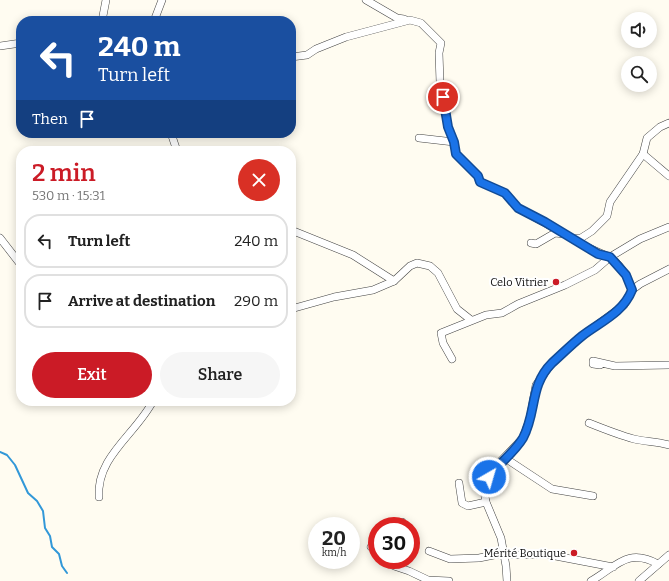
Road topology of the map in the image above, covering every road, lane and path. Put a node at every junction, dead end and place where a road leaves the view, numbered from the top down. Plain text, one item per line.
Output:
1 (106, 0) edge
2 (162, 0) edge
3 (366, 0) edge
4 (103, 16) edge
5 (156, 16) edge
6 (410, 20) junction
7 (16, 43) edge
8 (0, 44) edge
9 (296, 56) edge
10 (669, 123) edge
11 (419, 138) dead end
12 (454, 142) junction
13 (644, 154) junction
14 (669, 176) edge
15 (669, 227) edge
16 (296, 232) edge
17 (565, 234) junction
18 (0, 238) edge
19 (572, 238) junction
20 (531, 243) dead end
21 (610, 257) junction
22 (16, 259) edge
23 (669, 269) edge
24 (394, 281) junction
25 (632, 290) junction
26 (296, 308) edge
27 (472, 320) junction
28 (452, 359) dead end
29 (600, 365) dead end
30 (669, 365) edge
31 (150, 406) edge
32 (589, 423) dead end
33 (669, 445) edge
34 (505, 458) junction
35 (459, 483) dead end
36 (593, 496) dead end
37 (99, 497) dead end
38 (486, 502) junction
39 (429, 551) dead end
40 (504, 553) junction
41 (669, 555) edge
42 (658, 564) junction
43 (613, 567) junction
44 (407, 569) edge
45 (507, 579) edge
46 (449, 581) edge
47 (500, 581) edge
48 (591, 581) edge
49 (639, 581) edge

1 - 4 street
2 - 5 street
3 - 6 street
6 - 9 street
6 - 12 street
7 - 8 street
10 - 13 street
11 - 12 street
12 - 17 street
13 - 14 street
13 - 19 street
15 - 21 street
16 - 24 street
17 - 19 street
17 - 20 street
18 - 22 street
19 - 21 street
21 - 25 street
21 - 27 street
23 - 25 street
24 - 26 street
24 - 27 street
25 - 34 street
27 - 28 street
29 - 30 street
31 - 37 street
32 - 33 street
34 - 36 street
34 - 38 street
35 - 38 street
38 - 40 street
39 - 40 street
40 - 43 street
40 - 45 street
41 - 42 street
42 - 43 street
42 - 49 street
43 - 48 street
44 - 46 street
45 - 47 street

